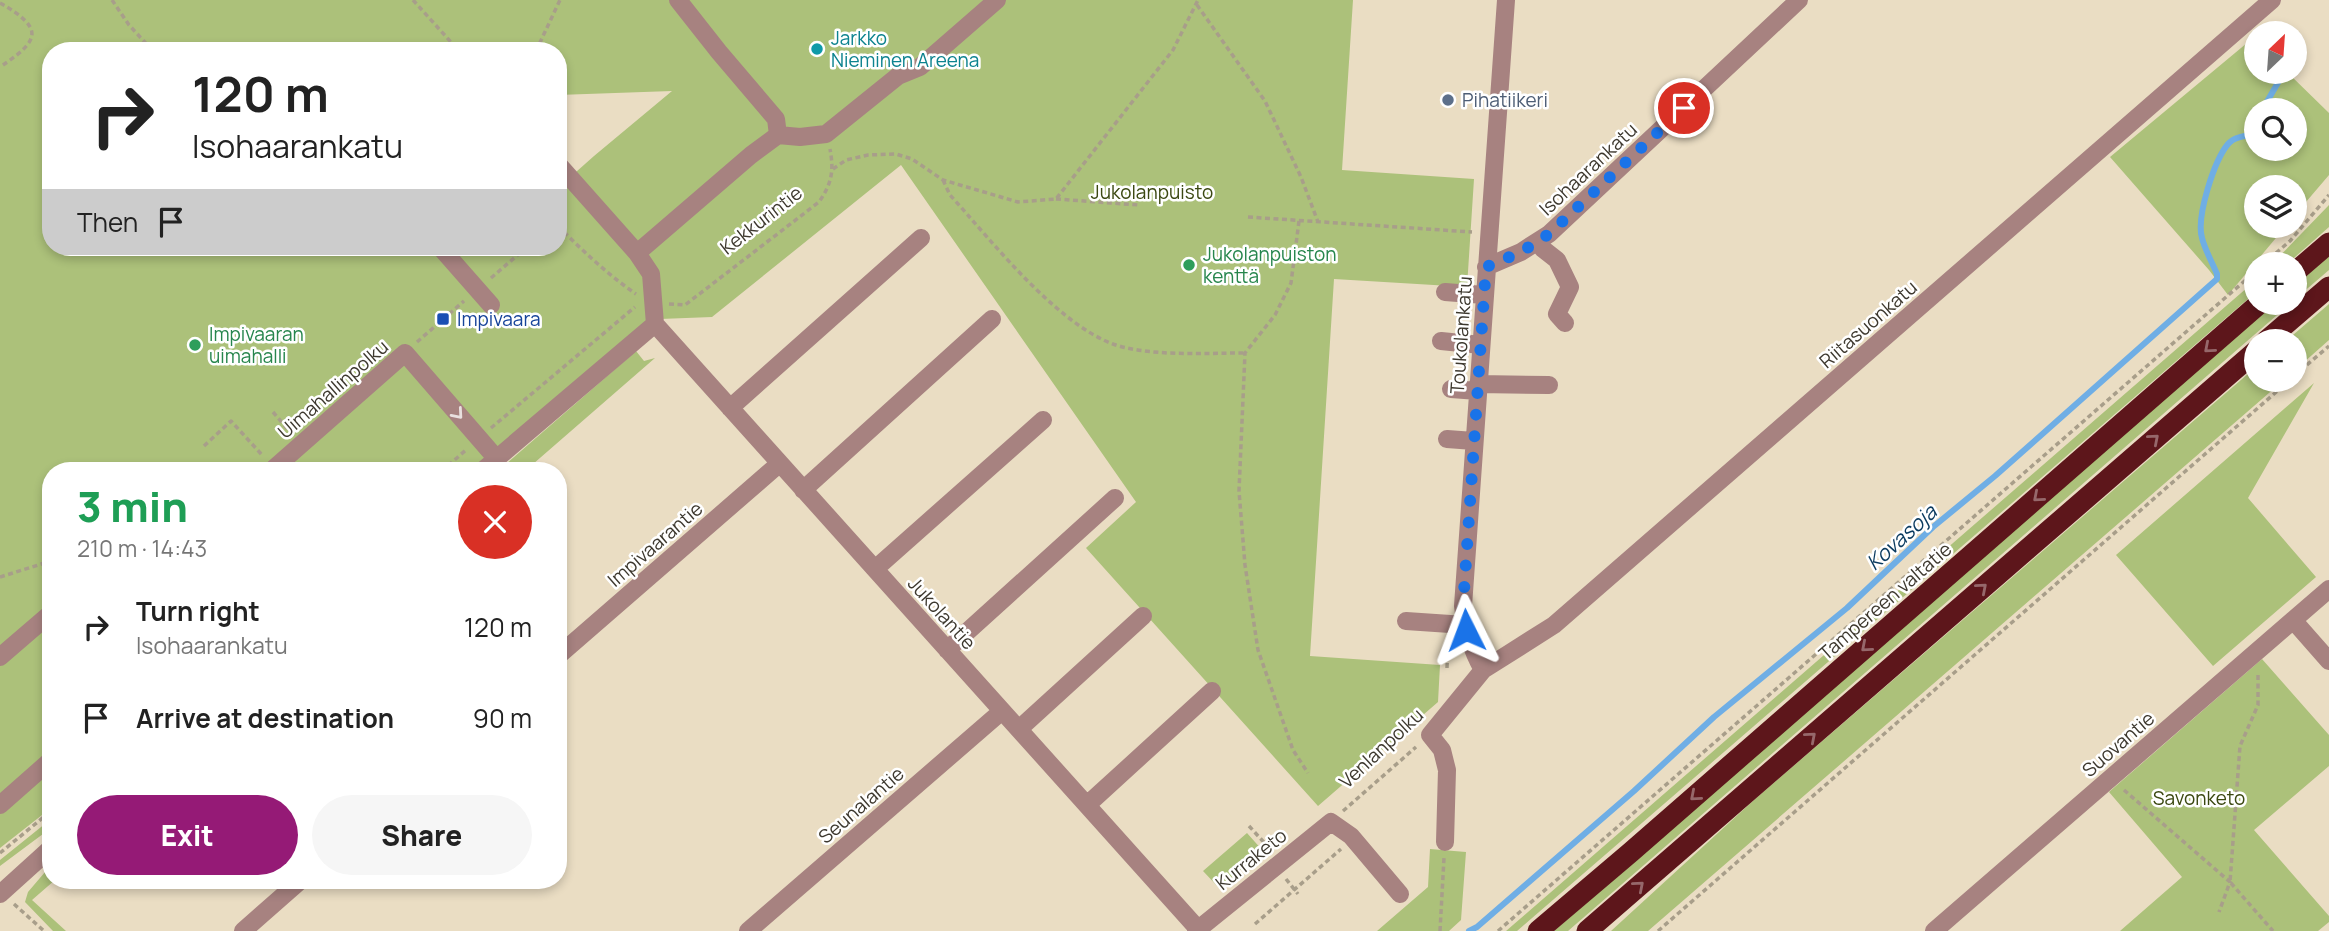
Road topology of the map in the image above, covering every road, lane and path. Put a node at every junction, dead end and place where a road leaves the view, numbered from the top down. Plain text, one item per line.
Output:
1 (112, 0) edge
2 (413, 0) edge
3 (560, 0) edge
4 (678, 0) edge
5 (997, 0) edge
6 (1506, 0) edge
7 (1800, 0) edge
8 (2272, 0) edge
9 (1198, 2) edge
10 (0, 3) edge
11 (145, 42) edge
12 (450, 42) edge
13 (540, 42) edge
14 (0, 67) edge
15 (826, 134) junction
16 (778, 135) junction
17 (833, 169) junction
18 (567, 174) edge
19 (943, 180) junction
20 (2329, 195) edge
21 (1056, 199) junction
22 (1139, 205) dead end
23 (1248, 217) dead end
24 (1299, 221) junction
25 (1318, 222) junction
26 (1489, 232) junction
27 (567, 235) edge
28 (921, 239) dead end
29 (1537, 242) junction
30 (2329, 243) edge
31 (2277, 252) edge
32 (637, 253) junction
33 (448, 256) edge
34 (2307, 262) edge
35 (1486, 267) junction
36 (2244, 281) edge
37 (2329, 287) edge
38 (1445, 292) dead end
39 (1485, 295) junction
40 (653, 300) junction
41 (491, 305) dead end
42 (2246, 315) edge
43 (992, 319) dead end
44 (1565, 323) dead end
45 (654, 324) junction
46 (2280, 329) edge
47 (1441, 341) dead end
48 (1481, 345) junction
49 (2329, 346) edge
50 (1245, 353) junction
51 (2244, 361) edge
52 (2307, 365) edge
53 (1549, 385) dead end
54 (1478, 388) junction
55 (1451, 389) dead end
56 (2276, 392) edge
57 (730, 408) junction
58 (273, 412) dead end
59 (1044, 419) dead end
60 (479, 439) junction
61 (1447, 439) dead end
62 (1474, 441) junction
63 (302, 444) junction
64 (204, 446) dead end
65 (496, 458) junction
66 (265, 462) edge
67 (281, 462) edge
68 (452, 462) edge
69 (492, 462) edge
70 (779, 464) junction
71 (803, 489) junction
72 (1115, 498) dead end
73 (42, 564) edge
74 (875, 569) junction
75 (0, 577) edge
76 (2329, 589) edge
77 (1143, 616) dead end
78 (42, 621) edge
79 (1406, 621) dead end
80 (2292, 621) junction
81 (1465, 625) junction
82 (567, 648) edge
83 (947, 650) junction
84 (2256, 652) junction
85 (0, 657) edge
86 (2329, 661) edge
87 (1483, 670) junction
88 (1212, 691) dead end
89 (1002, 711) junction
90 (1018, 729) junction
91 (1430, 735) junction
92 (42, 769) edge
93 (1308, 773) dead end
94 (2111, 778) junction
95 (0, 805) edge
96 (1087, 805) junction
97 (42, 818) edge
98 (1331, 822) junction
99 (1249, 826) dead end
100 (1353, 839) junction
101 (1445, 842) joint
102 (0, 853) edge
103 (42, 856) edge
104 (1282, 862) junction
105 (2230, 882) junction
106 (291, 889) edge
107 (0, 894) edge
108 (1400, 894) dead end
109 (23, 912) dead end
110 (2219, 912) dead end
111 (1255, 924) dead end
112 (1197, 930) edge
113 (44, 931) edge
114 (243, 931) edge
115 (748, 931) edge
116 (1440, 931) edge
117 (1499, 931) edge
118 (1538, 931) edge
119 (1587, 931) edge
120 (1658, 931) edge
121 (1934, 931) edge
122 (2273, 931) edge

1 - 11 path
2 - 12 path
3 - 13 path
4 - 16 street
5 - 15 street
6 - 26 street, Toukolankatu
7 - 29 street, Isohaarankatu
8 - 87 street, Riitasuonkatu
9 - 21 path
9 - 25 path
10 - 14 path
15 - 16 street
15 - 17 path
16 - 32 street
17 - 19 path
17 - 40 path, Kekkurintie
18 - 32 street
19 - 21 path
19 - 50 path
20 - 31 path
21 - 22 path
23 - 24 path
24 - 25 path
24 - 50 path
25 - 26 path
26 - 35 street, Toukolankatu
27 - 40 path
28 - 57 street
29 - 35 street, Isohaarankatu
29 - 44 street
30 - 34 highway
32 - 40 street
33 - 41 street
35 - 39 street, Toukolankatu
36 - 117 path
37 - 46 highway
38 - 39 street
39 - 48 street, Toukolankatu
40 - 45 street
40 - 60 path
42 -> 118 highway, Tampereen valtatie
43 - 71 street
45 - 57 street, Jukolantie
45 - 65 street
47 - 48 street
48 - 54 street, Toukolankatu
49 - 52 path
50 - 93 path
119 -> 51 highway
53 - 54 street
54 - 55 street
54 - 62 street, Toukolankatu
56 - 120 path
57 - 70 street, Jukolantie
58 - 63 path
59 - 74 street
63 -> 60 street, Uimahallinpolku
60 - 65 street
60 - 68 path
61 - 62 street
62 - 81 street, Toukolankatu
63 - 67 street, Uimahallinpolku
64 - 66 path
65 - 69 street
70 - 71 street, Jukolantie
70 - 82 street, Impivaarantie
71 - 74 street, Jukolantie
72 - 83 street
73 - 75 path
74 - 83 street, Jukolantie
76 - 80 street, Suovantie
77 - 90 street
78 - 85 street
79 - 81 street
80 - 84 street, Suovantie
80 - 86 street
81 - 87 street, Toukolankatu
83 - 89 street, Jukolantie
84 - 94 street, Suovantie
84 - 105 path
87 - 91 street, Venlanpolku
88 - 96 street
89 - 90 street, Jukolantie
89 - 115 street, Seunalantie
90 - 96 street, Jukolantie
91 - 98 path, Venlanpolku
91 - 101 street
92 - 95 street
94 - 105 path
94 - 121 street, Suovantie
96 - 112 street, Jukolantie
97 - 102 path
98 - 100 street
98 - 104 street, Kurraketo
99 - 104 path
100 - 108 street
100 - 111 path
101 - 116 path
103 - 107 street
104 - 112 street, Kurraketo
105 - 110 path
105 - 122 path
106 - 114 street
109 - 113 path

